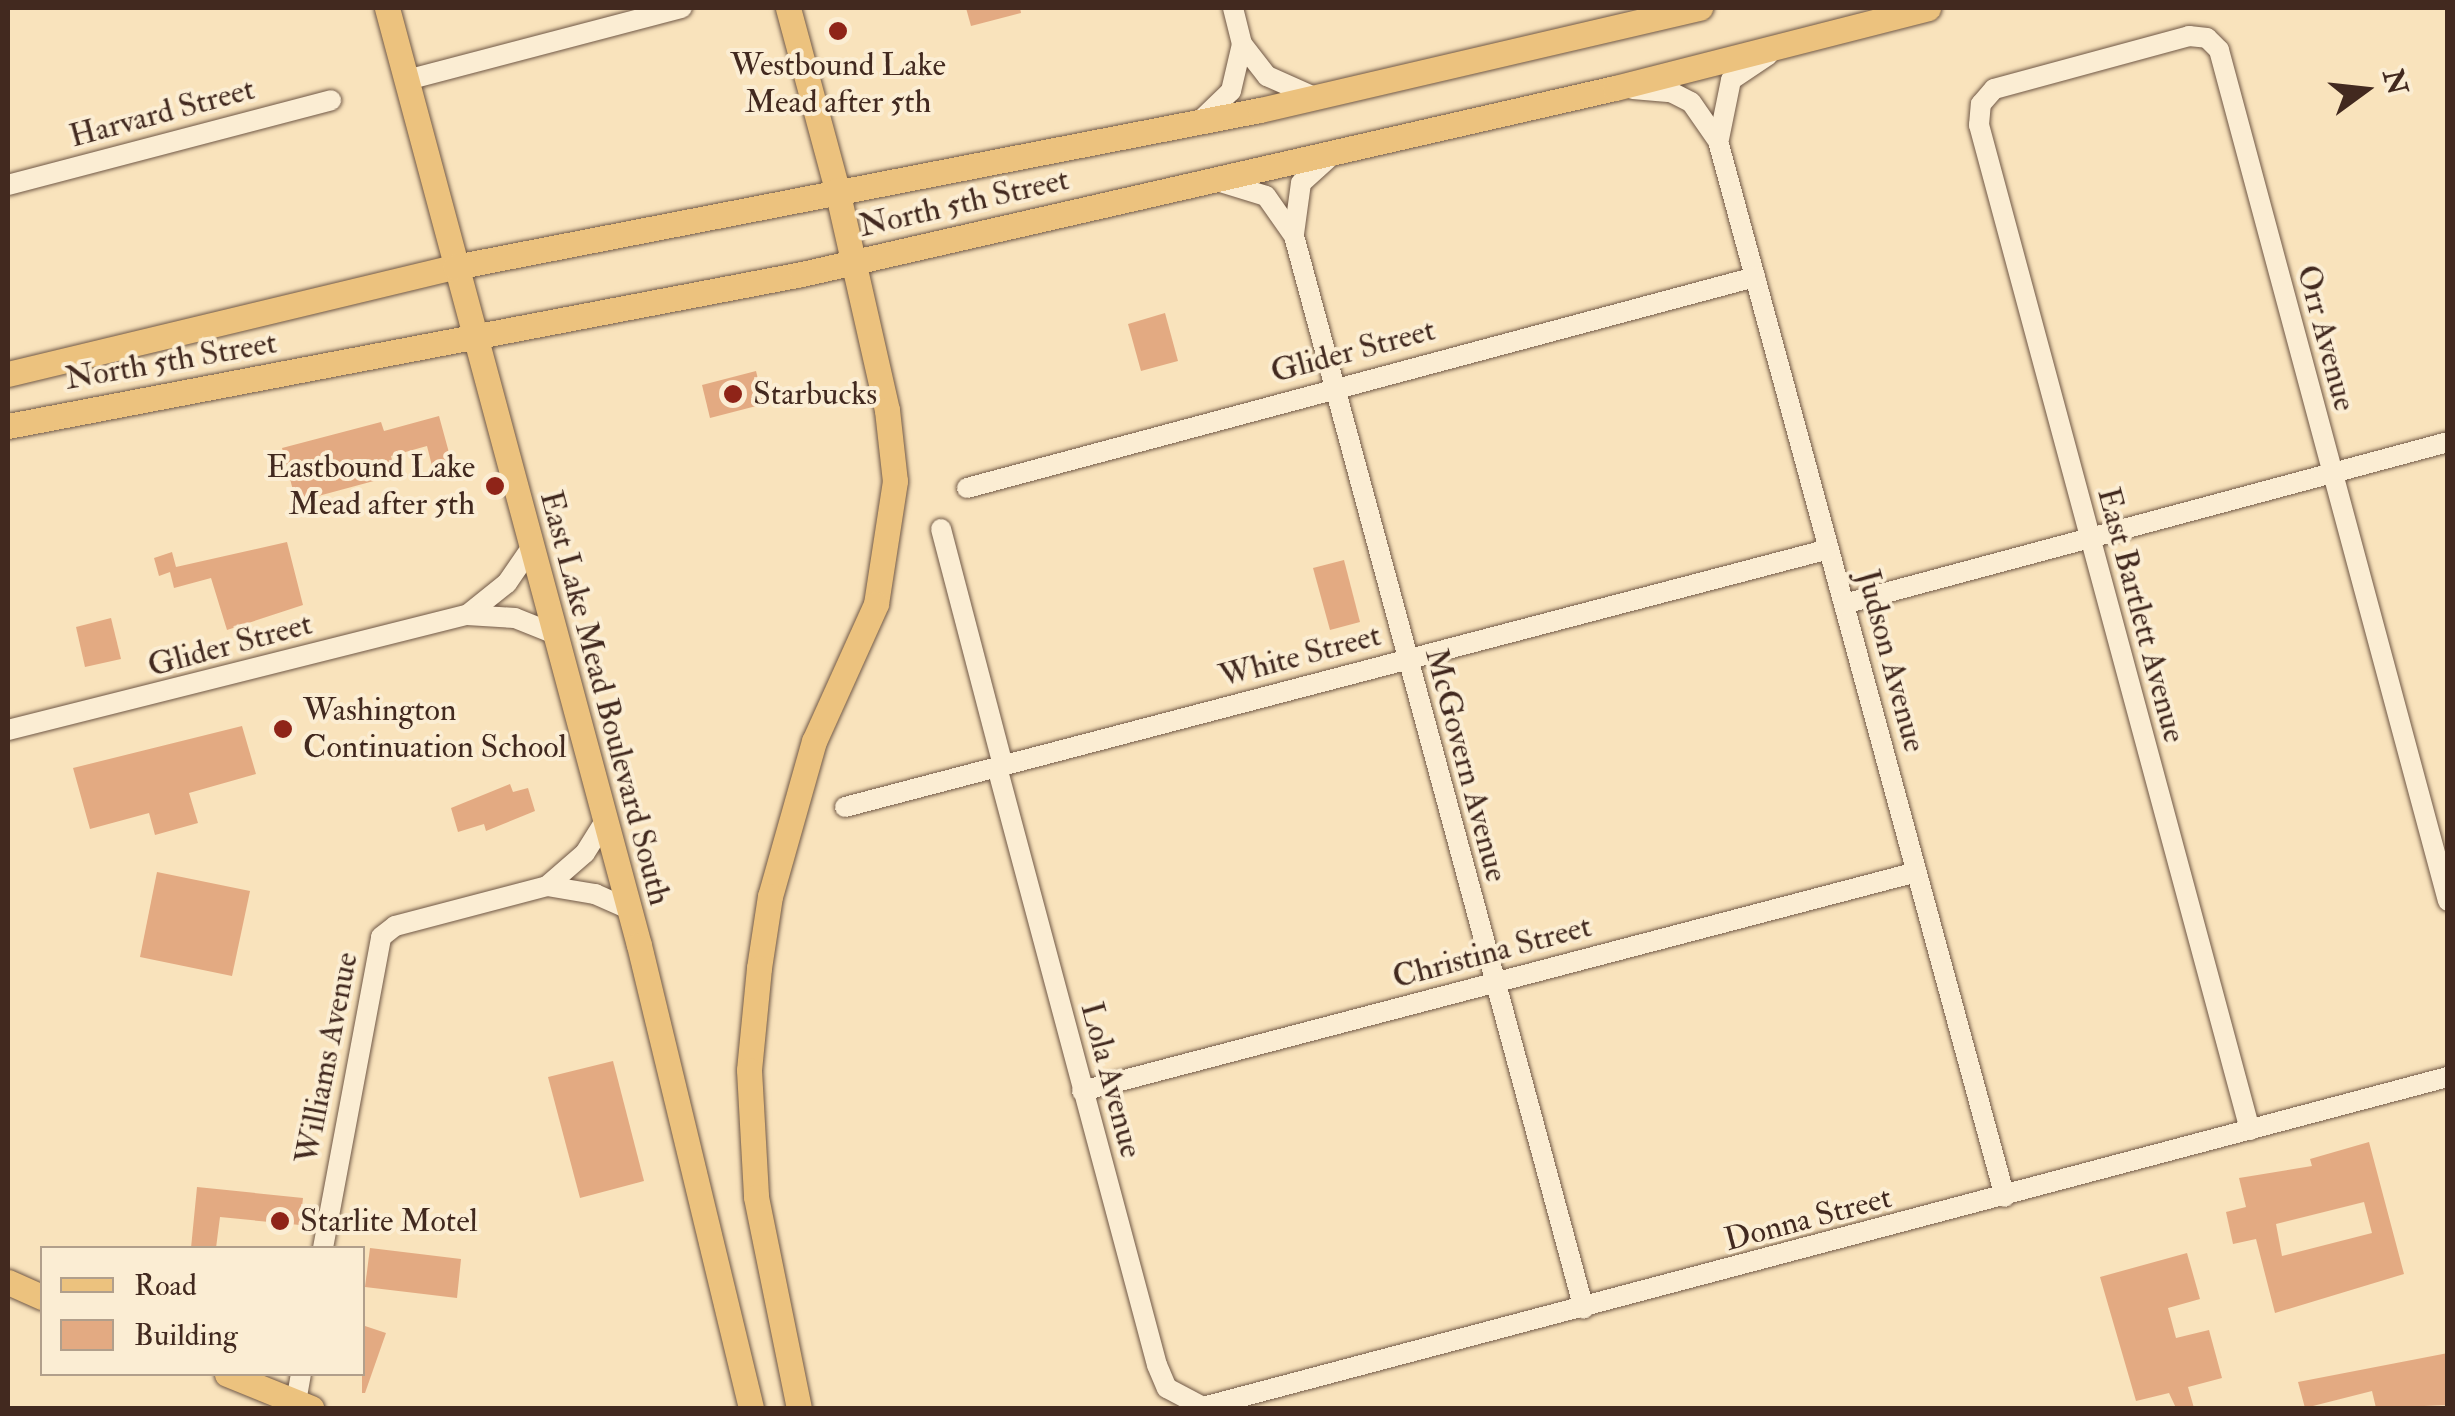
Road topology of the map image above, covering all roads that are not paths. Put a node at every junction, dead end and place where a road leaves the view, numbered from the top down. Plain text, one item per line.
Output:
1 (388, 8) edge
2 (682, 8) edge
3 (788, 8) edge
4 (1232, 8) edge
5 (1645, 8) edge
6 (1700, 8) edge
7 (1928, 8) edge
8 (1614, 28) junction
9 (1790, 43) junction
10 (1242, 44) junction
11 (407, 80) junction
12 (1616, 88) junction
13 (1318, 97) junction
14 (331, 100) dead end
15 (1978, 116) joint
16 (1196, 122) junction
17 (1718, 141) junction
18 (1337, 153) junction
19 (1207, 179) junction
20 (8, 185) edge
21 (837, 190) junction
22 (1294, 236) junction
23 (852, 263) junction
24 (455, 268) junction
25 (1755, 277) junction
26 (472, 340) junction
27 (8, 374) edge
28 (1333, 387) junction
29 (8, 426) edge
30 (2448, 442) edge
31 (2331, 473) junction
32 (968, 488) dead end
33 (941, 530) dead end
34 (2089, 538) junction
35 (531, 548) junction
36 (1829, 549) junction
37 (1844, 604) junction
38 (466, 616) junction
39 (555, 634) junction
40 (1406, 660) junction
41 (8, 730) edge
42 (1000, 766) junction
43 (845, 806) dead end
44 (605, 821) junction
45 (1917, 872) junction
46 (547, 886) junction
47 (2448, 902) edge
48 (628, 909) junction
49 (1495, 982) junction
50 (2448, 1077) edge
51 (1082, 1092) junction
52 (2250, 1130) junction
53 (2005, 1197) junction
54 (323, 1246) edge
55 (8, 1282) edge
56 (40, 1296) edge
57 (1584, 1310) junction
58 (232, 1376) edge
59 (301, 1376) edge
60 (1182, 1400) joint
61 (303, 1405) edge
62 (751, 1408) edge
63 (799, 1408) edge

1 - 11 main road, East Lake Mead Boulevard South
2 - 11 street
3 - 21 main road
4 - 10 street
5 - 8 street
6 - 8 main road, North 5th Street
7 - 9 main road, North 5th Street
8 - 13 main road, North 5th Street
9 - 12 main road, North 5th Street
9 - 17 street, Judson Avenue
10 - 13 street
10 - 16 street
11 - 24 main road, East Lake Mead Boulevard South
12 - 17 street, Judson Avenue
12 - 18 main road, North 5th Street
13 - 16 main road, North 5th Street
14 - 20 street, Harvard Street
15 - 31 street, Orr Avenue
15 - 34 street, East Bartlett Avenue
16 - 21 main road, North 5th Street
17 - 25 street, Judson Avenue
18 - 19 main road, North 5th Street
18 - 22 street, McGovern Avenue
19 - 22 street, McGovern Avenue
19 - 23 main road, North 5th Street
21 - 23 main road
21 - 24 main road, North 5th Street
22 - 28 street, McGovern Avenue
23 - 26 main road, North 5th Street
23 - 63 main road
24 - 26 main road, East Lake Mead Boulevard South
24 - 27 main road, North 5th Street
25 - 28 street, Glider Street
25 - 36 street, Judson Avenue
26 - 29 main road, North 5th Street
26 - 35 main road, East Lake Mead Boulevard South
28 - 32 street, Glider Street
28 - 40 street, McGovern Avenue
30 - 31 street
31 - 34 street
31 - 47 street, Orr Avenue
33 - 42 street, Lola Avenue
34 - 37 street
34 - 52 street, East Bartlett Avenue
35 - 38 street, Glider Street
35 - 39 main road, East Lake Mead Boulevard South
36 - 37 street, Judson Avenue
36 - 40 street, White Street
37 - 45 street, Judson Avenue
38 - 39 street, Glider Street
38 - 41 street, Glider Street
39 - 44 main road, East Lake Mead Boulevard South
40 - 42 street, White Street
40 - 49 street, McGovern Avenue
42 - 43 street, White Street
42 - 51 street, Lola Avenue
44 - 46 street
44 - 48 main road, East Lake Mead Boulevard South
45 - 49 street, Christina Street
45 - 53 street, Judson Avenue
46 - 48 street
46 - 54 street, Williams Avenue
48 - 62 main road, East Lake Mead Boulevard South
49 - 51 street, Christina Street
49 - 57 street, McGovern Avenue
50 - 52 street, Donna Street
51 - 60 street, Lola Avenue
52 - 53 street, Donna Street
53 - 57 street, Donna Street
55 - 56 main road
57 - 60 street, Donna Street
58 - 61 main road
59 - 61 street

